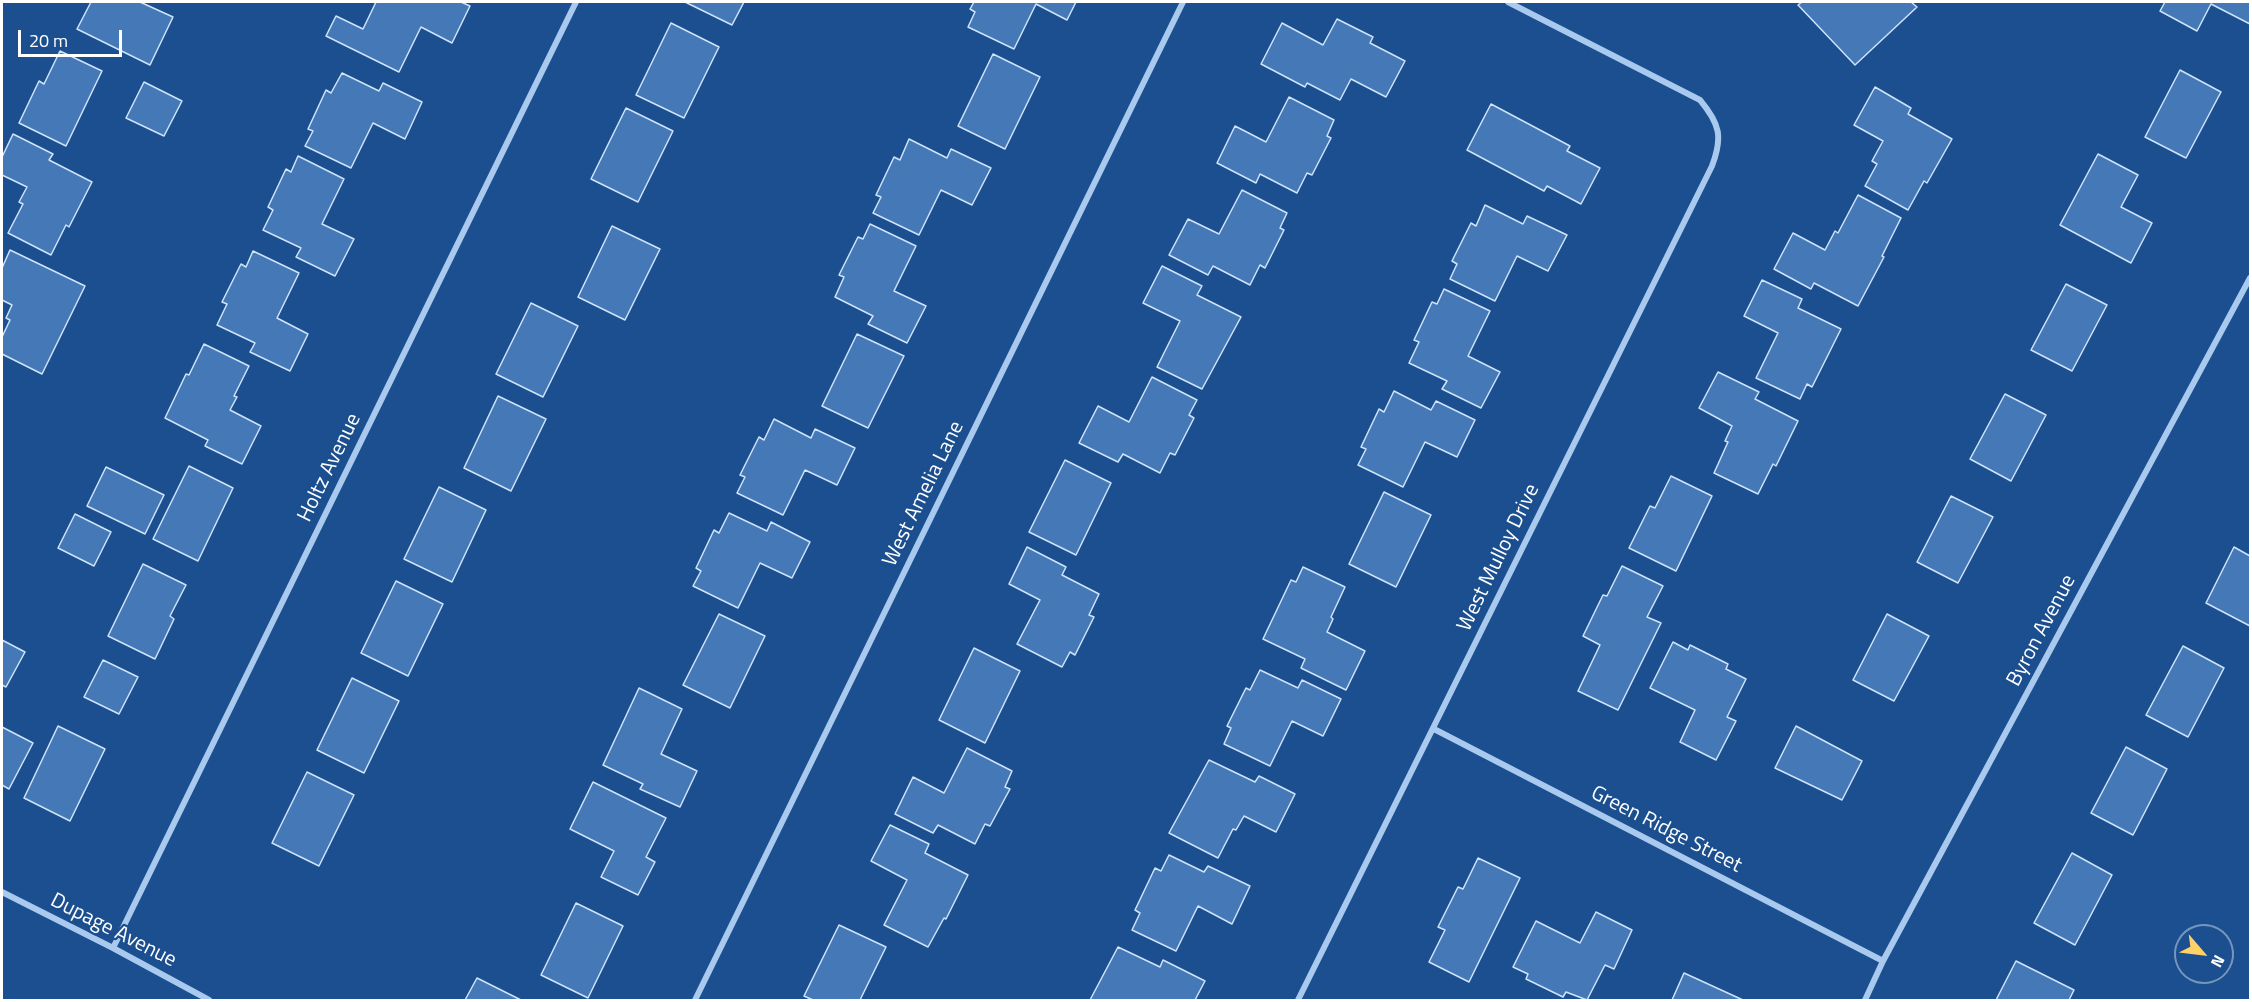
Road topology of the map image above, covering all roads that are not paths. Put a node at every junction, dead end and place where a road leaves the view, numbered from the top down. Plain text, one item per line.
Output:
1 (576, 2) edge
2 (1183, 2) edge
3 (1508, 2) edge
4 (2250, 278) edge
5 (1434, 729) junction
6 (2, 892) edge
7 (113, 948) junction
8 (1883, 961) junction
9 (209, 1000) edge
10 (694, 1000) edge
11 (1298, 1000) edge
12 (1865, 1000) edge

1 - 7 street, Holtz Avenue
2 - 10 street, West Amelia Lane
3 - 5 street, West Mulloy Drive
4 - 8 street, Byron Avenue
5 - 8 street, Green Ridge Street
5 - 11 street, West Mulloy Drive
6 - 7 street, Dupage Avenue
7 - 9 street, Dupage Avenue
8 - 12 street, Byron Avenue

